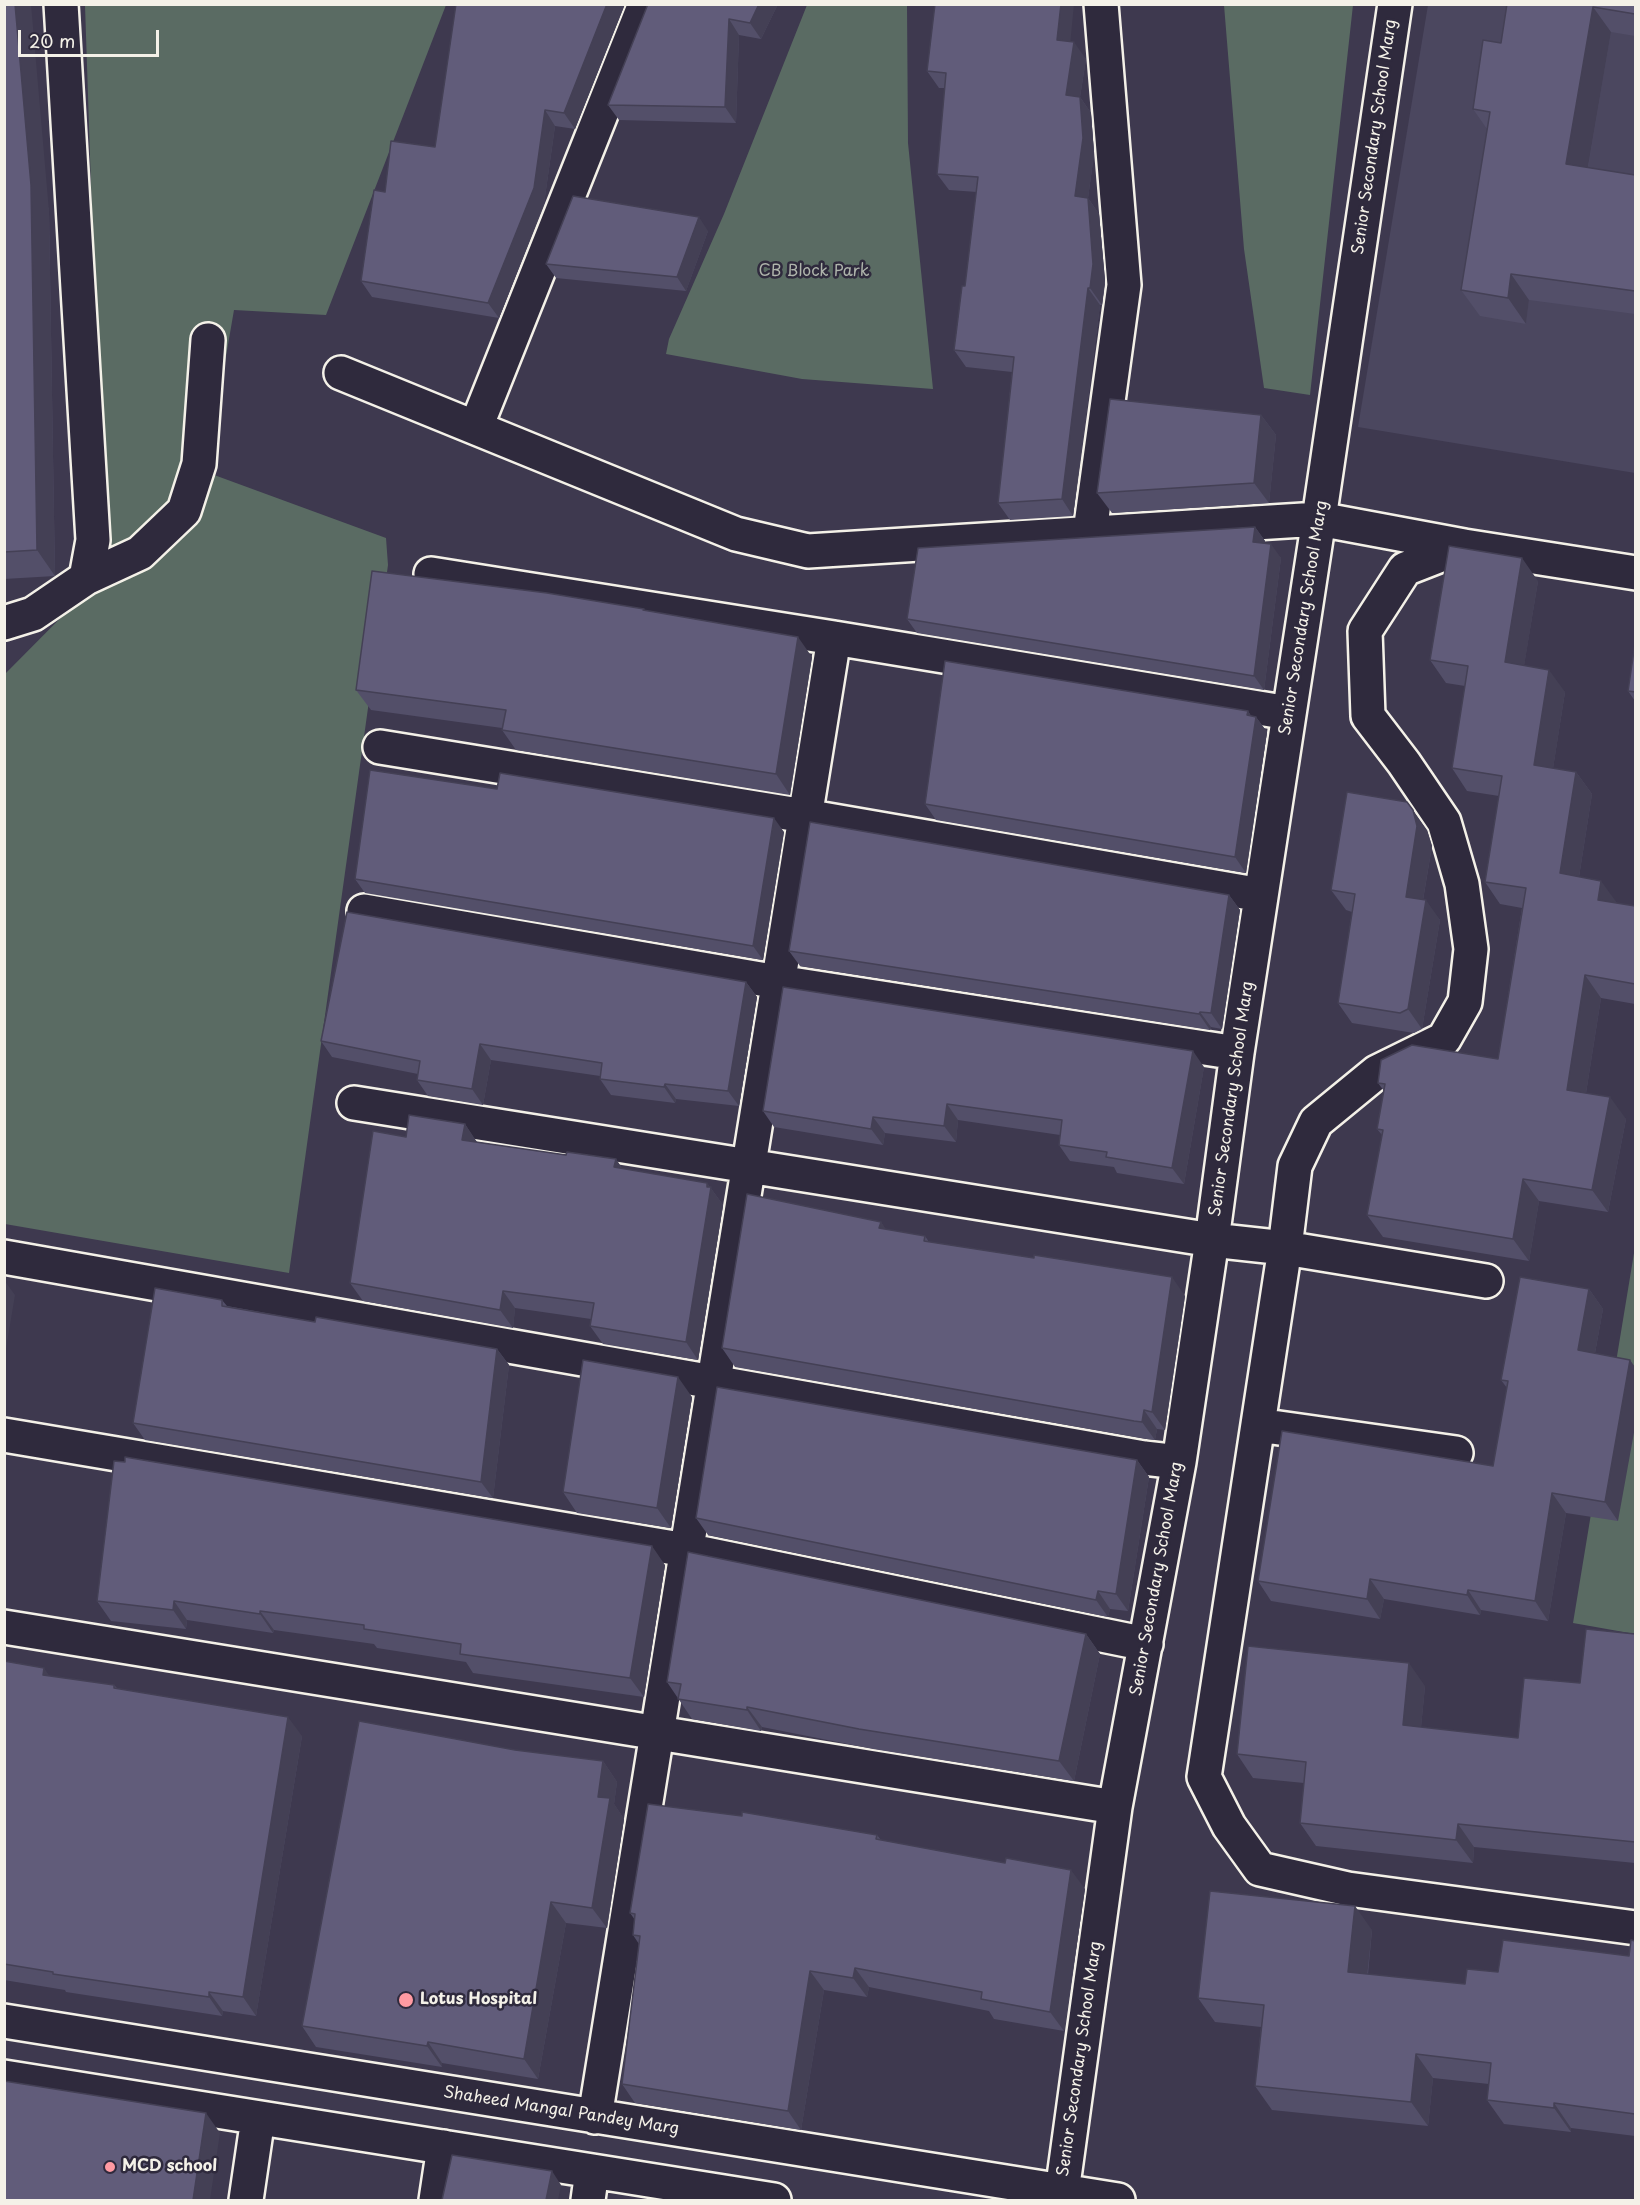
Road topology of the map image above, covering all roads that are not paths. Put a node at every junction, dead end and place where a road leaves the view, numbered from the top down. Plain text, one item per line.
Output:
1 (61, 4) edge
2 (645, 4) edge
3 (1101, 4) edge
4 (1395, 4) edge
5 (208, 340) dead end
6 (341, 372) dead end
7 (476, 427) junction
8 (1319, 519) junction
9 (1090, 532) junction
10 (1464, 546) junction
11 (1635, 573) edge
12 (431, 574) dead end
13 (86, 578) junction
14 (4, 622) edge
15 (834, 638) junction
16 (1289, 713) junction
17 (380, 747) dead end
18 (805, 816) junction
19 (1261, 895) junction
20 (364, 911) dead end
21 (778, 982) junction
22 (1237, 1053) junction
23 (354, 1103) dead end
24 (748, 1166) junction
25 (1212, 1240) junction
26 (1286, 1248) junction
27 (4, 1257) edge
28 (1486, 1281) dead end
29 (713, 1382) junction
30 (1258, 1425) junction
31 (4, 1435) edge
32 (1456, 1453) dead end
33 (1179, 1462) junction
34 (687, 1550) junction
35 (4, 1627) edge
36 (1146, 1644) junction
37 (657, 1733) junction
38 (1115, 1807) junction
39 (1635, 1928) edge
40 (4, 2021) edge
41 (4, 2077) edge
42 (595, 2117) junction
43 (258, 2118) junction
44 (444, 2147) junction
45 (590, 2186) edge
46 (1062, 2192) junction
47 (246, 2200) edge
48 (436, 2200) edge
49 (774, 2200) edge
50 (1118, 2200) edge

1 - 13 street
2 - 7 street
3 - 9 street
4 - 8 street, Senior Secondary School Marg
5 - 13 street
6 - 7 street
7 - 9 street
8 - 9 street
8 - 10 street
8 - 16 street, Senior Secondary School Marg
10 - 11 street
10 - 26 street
12 - 15 street
13 - 14 street
15 - 16 street
15 - 18 street
16 - 19 street, Senior Secondary School Marg
17 - 18 street
18 - 19 street
18 - 21 street
19 - 22 street, Senior Secondary School Marg
20 - 21 street
21 - 22 street
21 - 24 street
22 - 25 street, Senior Secondary School Marg
23 - 24 street
24 - 25 street
24 - 29 street
25 - 26 street
25 - 33 street, Senior Secondary School Marg
26 - 28 street
26 - 30 street
27 - 29 street
29 - 33 street
29 - 34 street
30 - 32 street
30 - 39 street
31 - 34 street
33 - 36 street, Senior Secondary School Marg
34 - 36 street
34 - 37 street
35 - 37 street
36 - 38 street, Senior Secondary School Marg
37 - 38 street
37 - 42 street
38 - 46 street, Senior Secondary School Marg
40 - 42 street, Shaheed Mangal Pandey Marg
41 - 43 street
42 - 46 street, Shaheed Mangal Pandey Marg
43 - 44 street
43 - 47 street
44 - 45 street
44 - 48 street
45 - 49 street
46 - 50 street, Shaheed Mangal Pandey Marg

